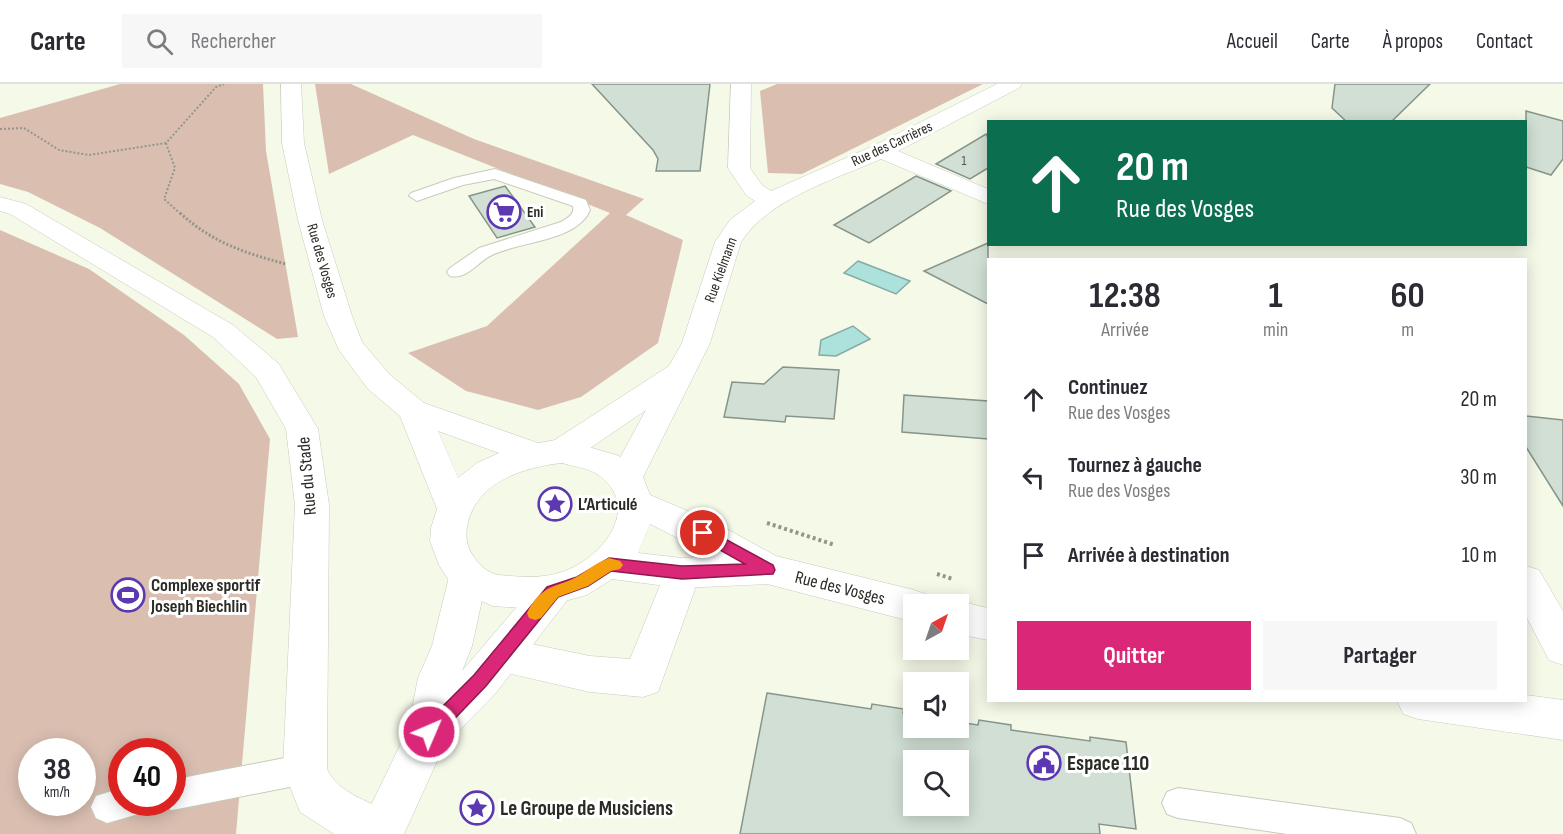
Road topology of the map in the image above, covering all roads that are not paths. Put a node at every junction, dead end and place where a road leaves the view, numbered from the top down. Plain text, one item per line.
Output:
1 (291, 84) edge
2 (741, 84) edge
3 (1012, 84) edge
4 (881, 151) junction
5 (417, 196) dead end
6 (987, 197) edge
7 (770, 200) junction
8 (0, 204) edge
9 (456, 272) dead end
10 (681, 372) junction
11 (413, 411) junction
12 (548, 453) junction
13 (631, 491) junction
14 (454, 508) junction
15 (609, 564) junction
16 (767, 570) junction
17 (468, 577) junction
18 (1527, 583) edge
19 (676, 589) dead end
20 (552, 592) junction
21 (903, 603) edge
22 (969, 620) edge
23 (987, 624) edge
24 (1563, 648) edge
25 (517, 659) dead end
26 (1432, 702) edge
27 (1563, 720) edge
28 (429, 732) junction
29 (305, 769) junction
30 (186, 792) edge
31 (1178, 803) dead end
32 (381, 832) edge
33 (1400, 834) edge

1 - 11 street, Rue des Vosges
2 - 7 street
3 - 4 street, Rue des Carrières
4 - 6 street
4 - 7 street, Rue des Carrières
5 - 9 lane
7 - 10 street, Rue Kielmann
8 - 29 street, Rue du Stade
10 - 12 street, Rue Kielmann
10 - 13 street, Rue Kielmann
11 - 12 street, Rue des Vosges
11 - 14 street, Rue des Vosges
12 - 13 street, Rue des Vosges
12 - 14 street, Rue des Vosges
13 - 15 street, Rue des Vosges
13 - 16 street, Rue des Vosges
14 - 17 street, Rue des Vosges
15 - 16 street, Rue des Vosges
15 - 20 street, Rue des Vosges
16 - 21 street, Rue des Vosges
17 - 20 street, Rue des Vosges
17 - 28 street
18 - 24 street
19 - 25 street
20 - 28 street
22 - 23 street
26 - 27 street
28 - 32 street
29 - 30 lane
29 - 32 street, Rue du Stade
31 - 33 lane

